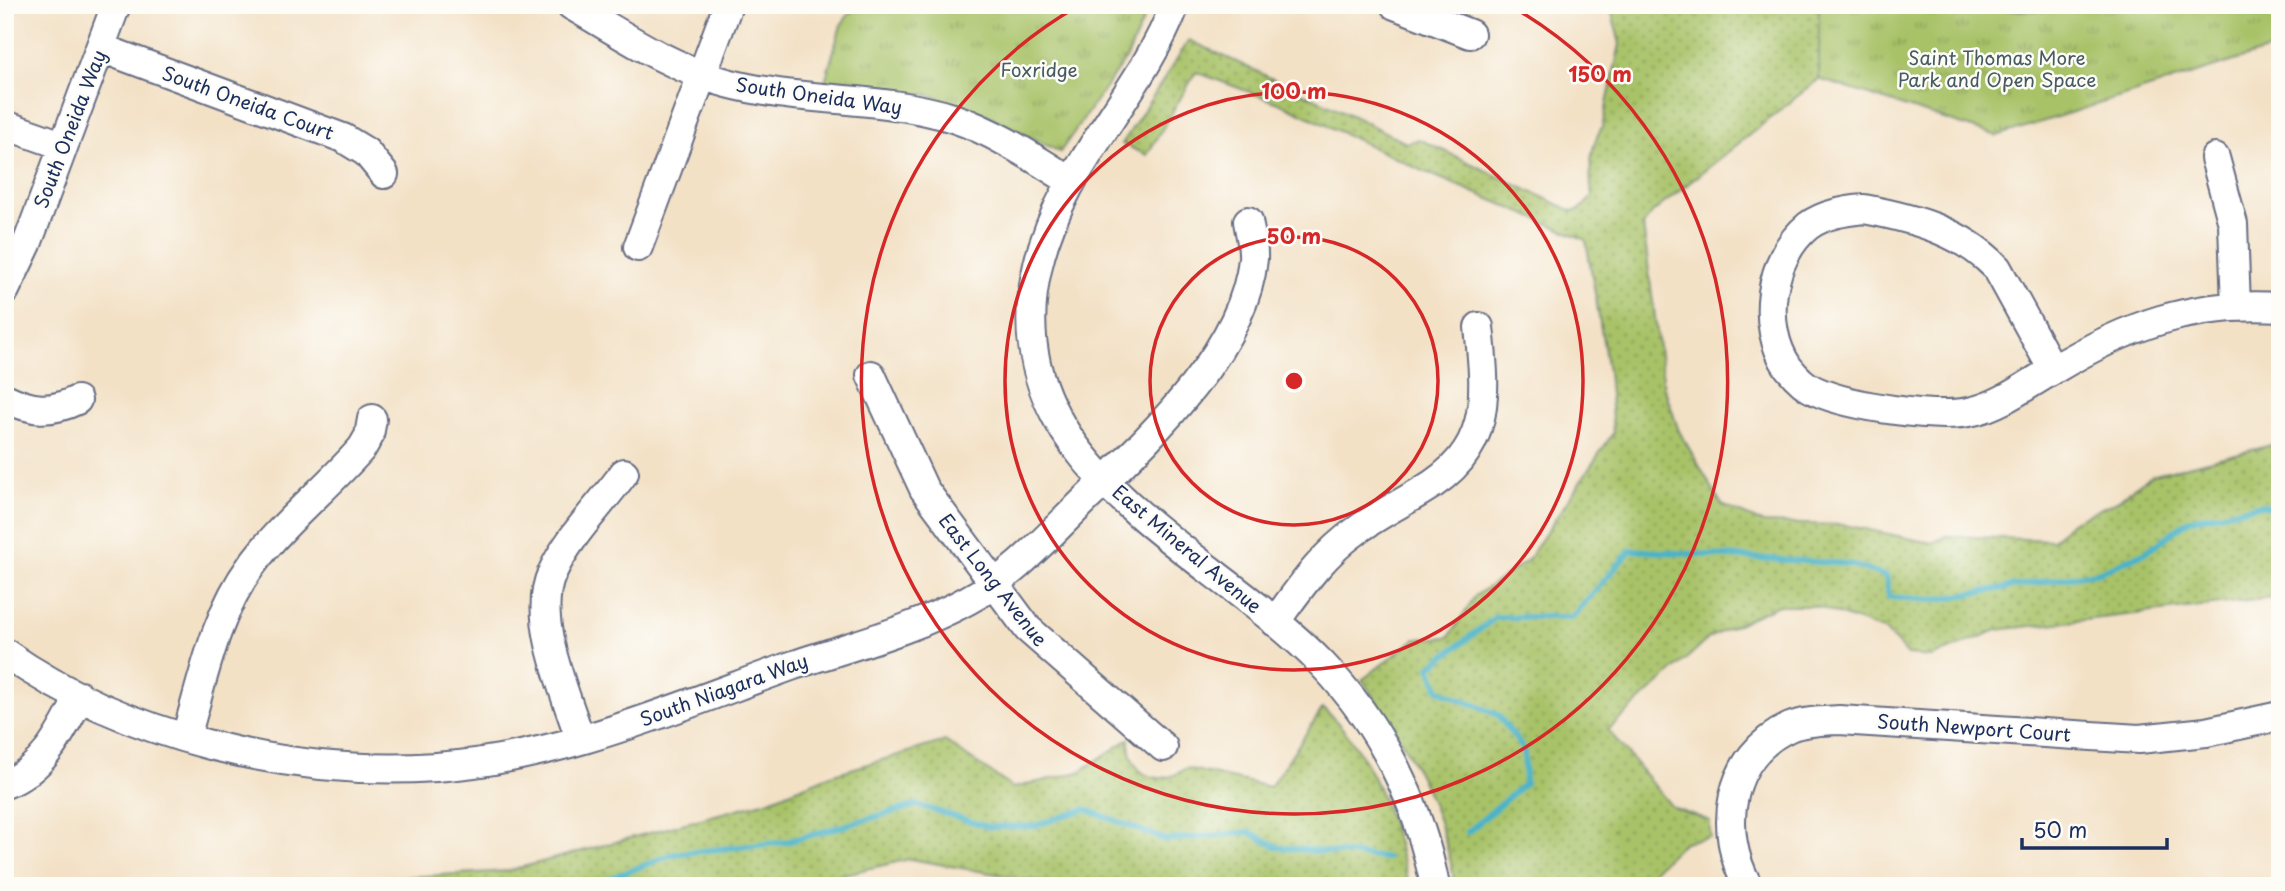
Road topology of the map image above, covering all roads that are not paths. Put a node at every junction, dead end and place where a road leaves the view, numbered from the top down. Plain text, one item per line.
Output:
1 (116, 5) edge
2 (571, 5) edge
3 (727, 5) edge
4 (1175, 5) edge
5 (1395, 5) edge
6 (1470, 34) dead end
7 (101, 48) junction
8 (702, 74) junction
9 (5, 125) edge
10 (62, 145) junction
11 (2215, 158) dead end
12 (384, 174) dead end
13 (1069, 180) junction
14 (1248, 222) dead end
15 (638, 247) dead end
16 (5, 290) edge
17 (2236, 307) junction
18 (2280, 307) edge
19 (1479, 327) dead end
20 (2053, 370) junction
21 (871, 375) dead end
22 (5, 398) edge
23 (77, 400) dead end
24 (372, 419) dead end
25 (624, 473) dead end
26 (1105, 481) junction
27 (994, 584) junction
28 (1275, 622) junction
29 (5, 653) edge
30 (80, 696) junction
31 (2280, 716) edge
32 (186, 737) junction
33 (580, 739) junction
34 (1163, 747) dead end
35 (5, 784) edge
36 (1434, 886) edge
37 (1748, 886) edge

1 - 7 street, South Oneida Way
2 - 8 street, South Oneida Way
3 - 8 street
4 - 13 street, East Mineral Avenue
5 - 6 street
7 - 10 street, South Oneida Way
7 - 12 street, South Oneida Court
8 - 13 street, South Oneida Way
8 - 15 street
9 - 10 street
10 - 16 street, South Oneida Way
11 - 17 street
13 - 26 street, East Mineral Avenue
14 - 26 street, South Niagara Way
17 - 18 street
17 - 20 street
19 - 28 street
20 - 20 street
21 - 27 street, East Long Avenue
22 - 23 street
24 - 32 street
25 - 33 street
26 - 27 street, South Niagara Way
26 - 28 street, East Mineral Avenue
27 - 33 street, South Niagara Way
27 - 34 street, East Long Avenue
28 - 36 street, East Mineral Avenue
29 - 30 street, South Niagara Way
30 - 32 street, South Niagara Way
30 - 35 street
31 - 37 street, South Newport Court
32 - 33 street, South Niagara Way

